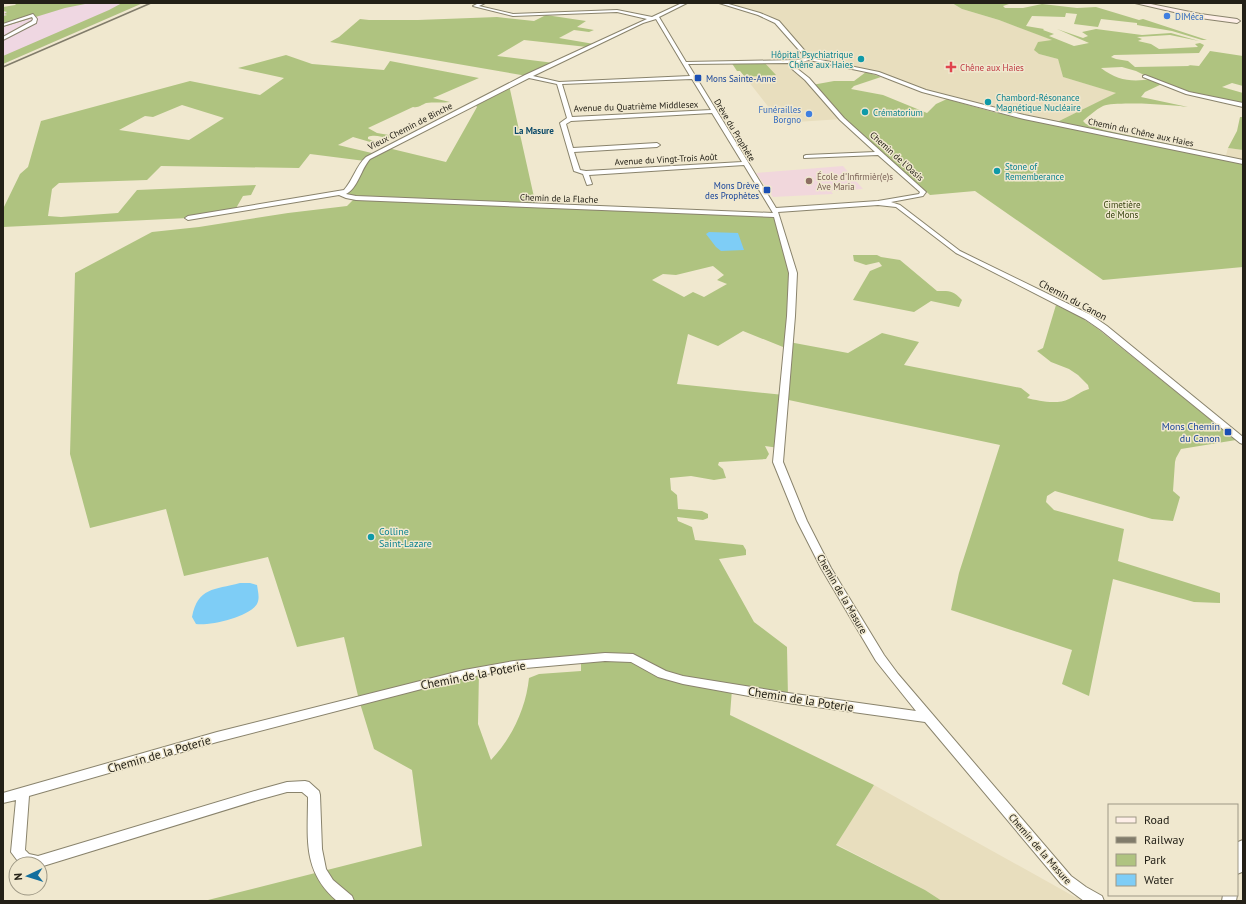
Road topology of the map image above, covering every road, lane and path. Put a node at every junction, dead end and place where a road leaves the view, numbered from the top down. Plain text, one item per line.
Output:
1 (483, 3) edge
2 (685, 3) edge
3 (721, 3) edge
4 (1138, 3) edge
5 (616, 5) dead end
6 (1189, 7) dead end
7 (617, 11) junction
8 (656, 19) junction
9 (1240, 22) edge
10 (3, 25) edge
11 (3, 39) edge
12 (809, 59) junction
13 (798, 61) junction
14 (684, 63) junction
15 (527, 76) junction
16 (1146, 76) dead end
17 (693, 77) junction
18 (559, 83) junction
19 (1243, 105) edge
20 (714, 111) junction
21 (570, 119) junction
22 (657, 145) dead end
23 (571, 150) junction
24 (881, 153) junction
25 (806, 157) dead end
26 (1243, 162) edge
27 (746, 163) junction
28 (586, 173) junction
29 (589, 184) dead end
30 (341, 194) junction
31 (878, 203) junction
32 (776, 212) junction
33 (188, 218) dead end
34 (1243, 441) edge
35 (929, 718) junction
36 (23, 792) junction
37 (3, 798) edge
38 (1243, 846) edge
39 (1238, 864) edge
40 (347, 901) edge
41 (1097, 901) edge

1 - 7 street
2 - 8 street, Vieux Chemin de Binche
3 - 12 street
4 - 9 main road
5 - 7 street
6 - 9 main road
7 - 8 street
8 - 14 street, Drève du Prophète
8 - 15 street, Vieux Chemin de Binche
10 - 11 street
12 - 13 street, Chemin du Chêne aux Haies
12 - 26 street, Chemin du Chêne aux Haies
13 - 14 street, Chemin du Chêne aux Haies
13 - 24 street, Chemin de l'Oasis
14 - 17 street, Drève du Prophète
15 - 18 street
15 - 30 street, Vieux Chemin de Binche
16 - 19 street
17 - 18 street
17 - 20 street, Drève du Prophète
18 - 21 street, Avenue du Quatrième Middlesex
20 - 21 street, Avenue du Quatrième Middlesex
20 - 27 street, Drève du Prophète
21 - 23 street
22 - 23 street, Avenue du Vingt-Trois Août
23 - 28 street
24 - 25 street
24 - 31 street, Chemin de l'Oasis
27 - 28 street, Avenue du Vingt-Trois Août
27 - 32 street, Drève du Prophète
28 - 29 street
30 - 32 street, Chemin de la Flache
30 - 33 street
31 - 32 street, Chemin de l'Oasis
31 - 34 street, Chemin du Canon
32 - 35 street, Chemin de la Masure
35 - 36 street, Chemin de la Poterie
35 - 41 street, Chemin de la Masure
36 - 37 street, Chemin de la Poterie
36 - 40 street
38 - 39 street

